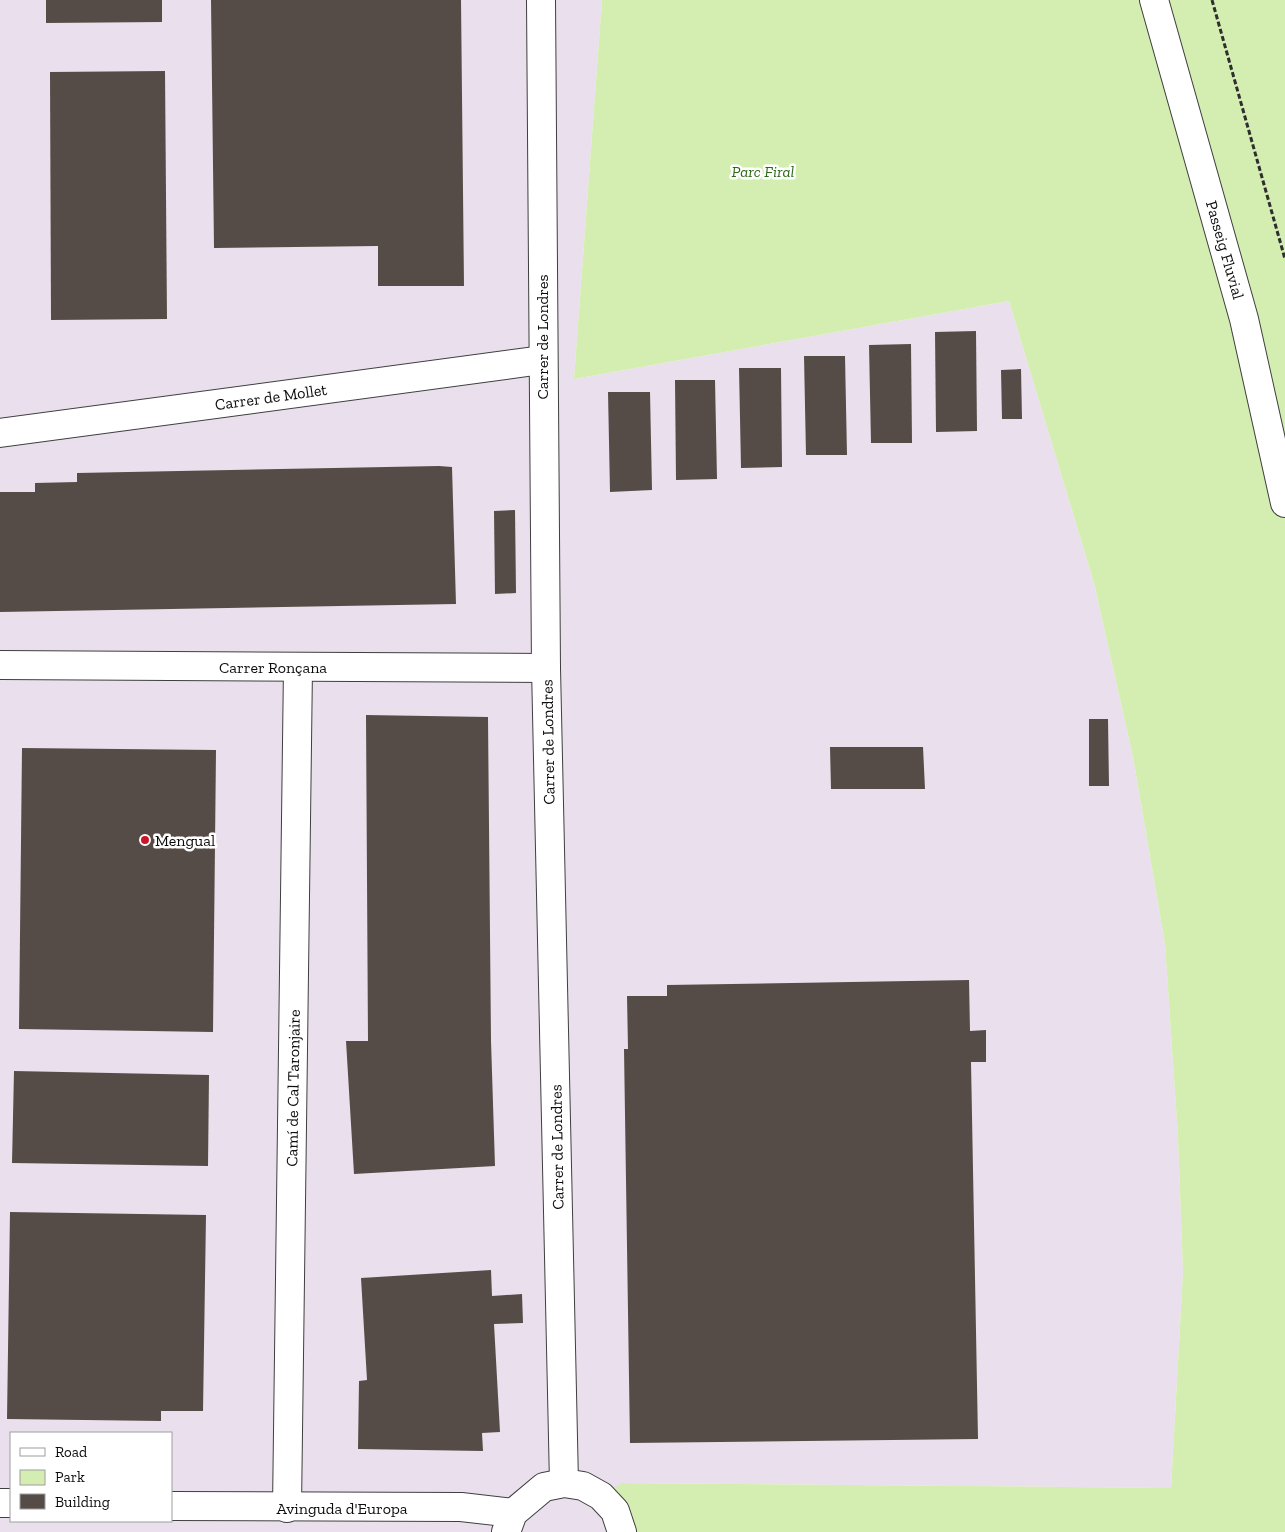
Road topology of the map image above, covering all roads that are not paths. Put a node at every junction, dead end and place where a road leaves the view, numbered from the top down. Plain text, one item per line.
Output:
1 (541, 0) edge
2 (1154, 0) edge
3 (542, 360) junction
4 (0, 434) edge
5 (1285, 503) edge
6 (0, 665) edge
7 (298, 667) junction
8 (546, 668) junction
9 (564, 1483) junction
10 (172, 1506) edge
11 (288, 1508) junction
12 (509, 1522) edge
13 (622, 1532) edge

1 - 3 street, Carrer de Londres
2 - 5 street, Passeig Fluvial
3 - 4 street, Carrer de Mollet
3 - 8 street, Carrer de Londres
6 - 7 street, Carrer Ronçana
7 - 8 street, Carrer Ronçana
7 - 11 street, Camí de Cal Taronjaire
8 - 9 street, Carrer de Londres
9 - 12 street
9 - 13 street
10 - 11 street, Avinguda d'Europa
11 - 12 street, Avinguda d'Europa

